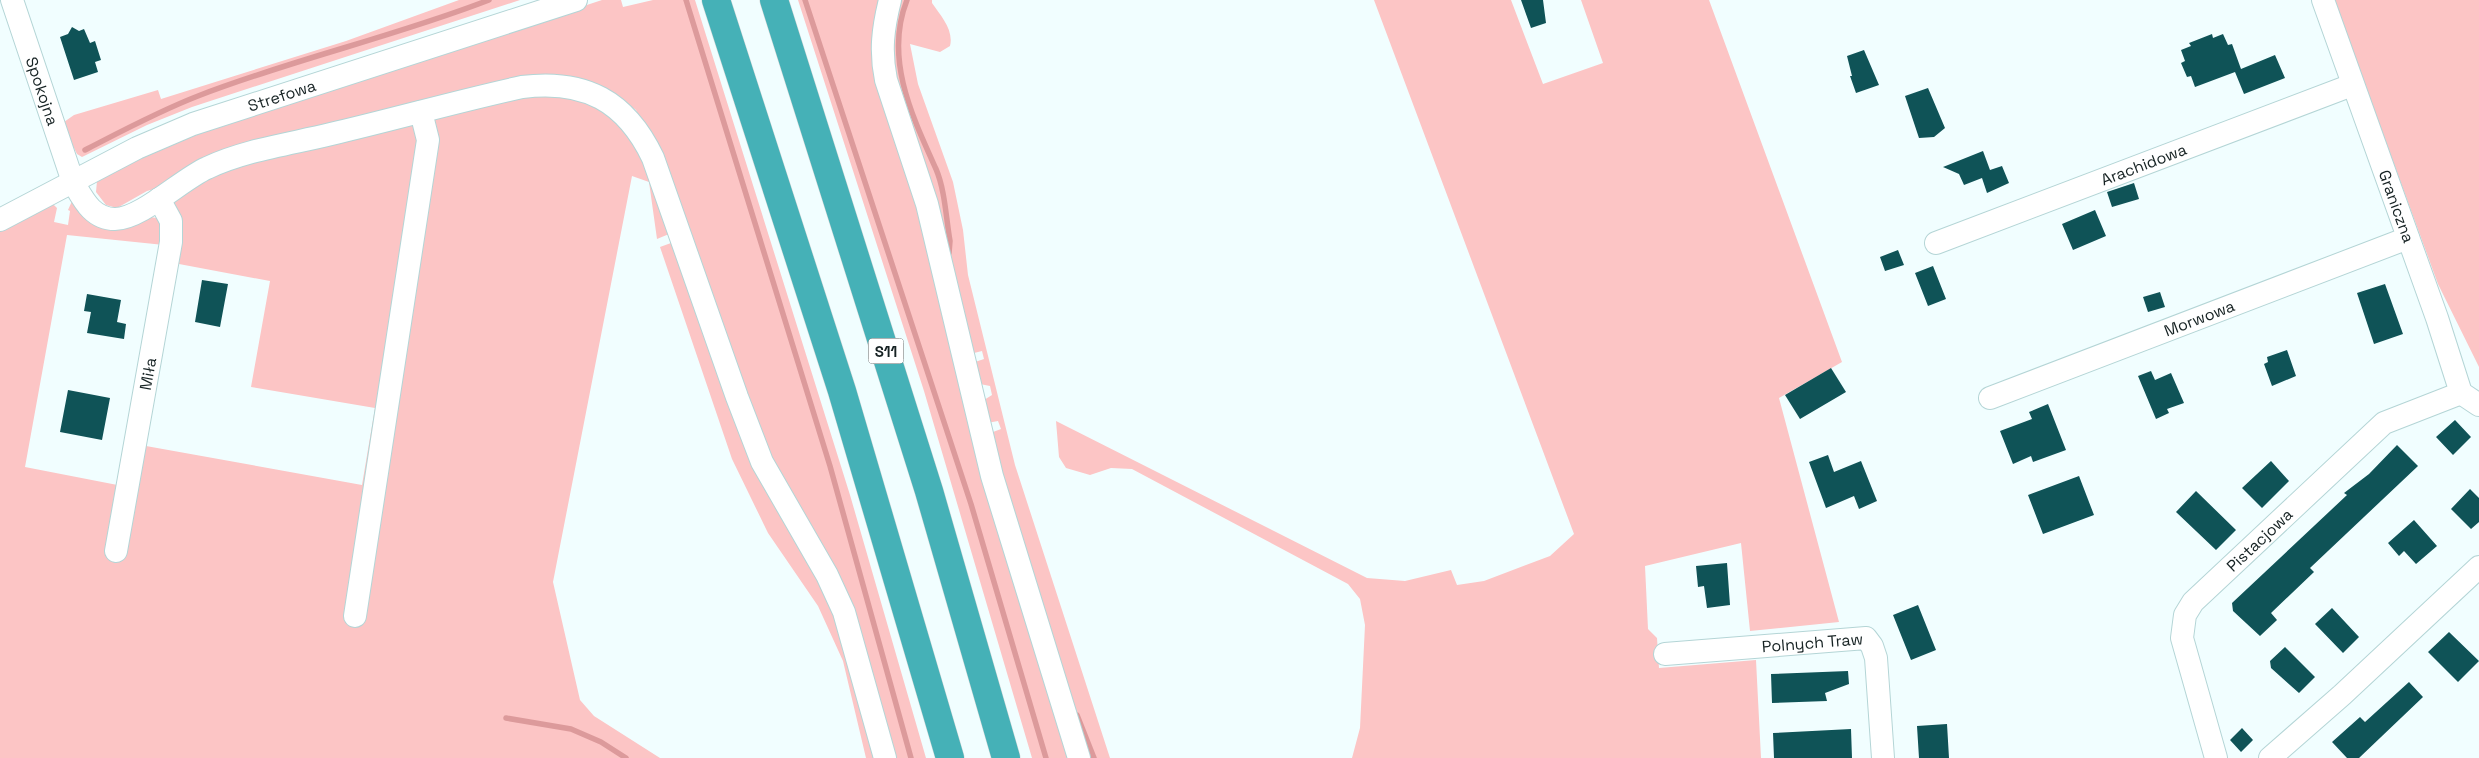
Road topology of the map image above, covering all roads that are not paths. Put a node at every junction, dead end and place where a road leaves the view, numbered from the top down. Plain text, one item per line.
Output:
1 (12, 0) edge
2 (576, 0) edge
3 (716, 0) edge
4 (774, 0) edge
5 (890, 0) edge
6 (2323, 0) edge
7 (2352, 84) junction
8 (421, 112) junction
9 (73, 182) junction
10 (159, 200) junction
11 (0, 220) edge
12 (2408, 238) junction
13 (1936, 243) dead end
14 (1990, 398) dead end
15 (2470, 399) edge
16 (116, 551) dead end
17 (2479, 567) edge
18 (355, 616) dead end
19 (1665, 654) dead end
20 (885, 758) edge
21 (950, 758) edge
22 (1006, 758) edge
23 (1079, 758) edge
24 (1883, 758) edge
25 (2216, 758) edge
26 (2270, 758) edge

1 - 9 street, Spokojna
2 - 9 street, Strefowa
3 - 21 highway
4 - 22 highway, S11
5 - 23 street
6 - 7 street, Graniczna
7 - 12 street, Graniczna
7 - 13 street, Arachidowa
8 - 10 street, Spokojna
8 - 18 street
8 - 20 street, Spokojna
9 - 10 street, Spokojna
9 - 11 street, Strefowa
10 - 16 street, Miła
12 - 14 street, Morwowa
12 - 15 street, Graniczna
15 - 25 street, Pistacjowa
17 - 26 street
19 - 24 street, Polnych Traw

